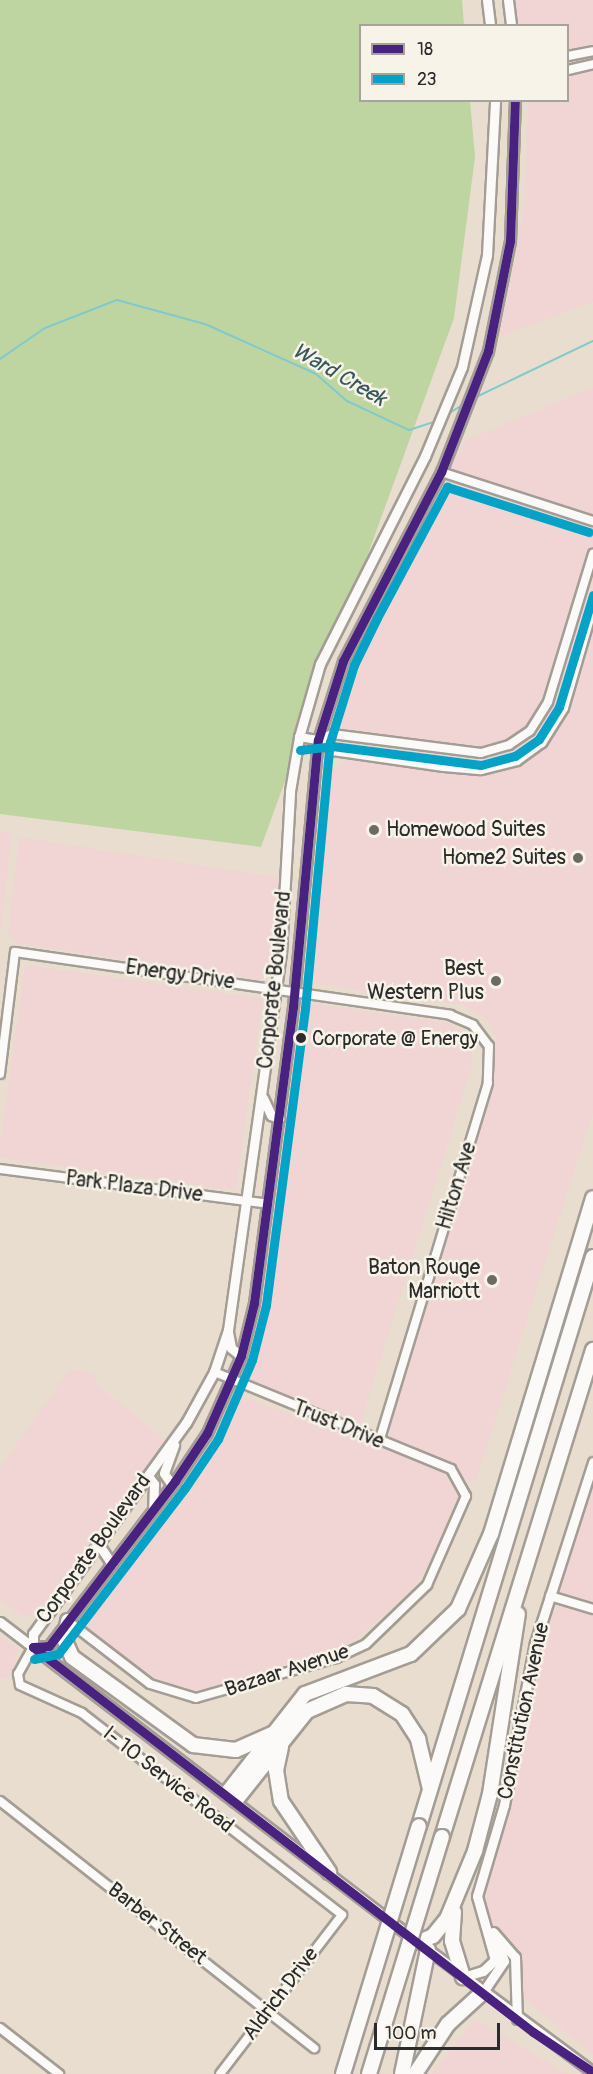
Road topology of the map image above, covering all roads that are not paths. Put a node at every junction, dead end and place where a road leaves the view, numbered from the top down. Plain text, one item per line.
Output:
1 (487, 0) edge
2 (508, 0) edge
3 (490, 24) edge
4 (511, 24) edge
5 (593, 51) edge
6 (569, 56) edge
7 (593, 64) edge
8 (569, 70) edge
9 (495, 102) edge
10 (515, 102) edge
11 (441, 472) junction
12 (593, 521) edge
13 (593, 554) edge
14 (593, 608) edge
15 (573, 616) junction
16 (589, 621) junction
17 (545, 708) junction
18 (560, 715) junction
19 (299, 737) junction
20 (318, 740) junction
21 (413, 745) junction
22 (498, 750) junction
23 (411, 762) junction
24 (505, 765) junction
25 (276, 989) junction
26 (295, 992) junction
27 (482, 1034) joint
28 (0, 1074) edge
29 (262, 1096) junction
30 (279, 1118) junction
31 (0, 1169) edge
32 (593, 1198) edge
33 (248, 1201) junction
34 (268, 1204) junction
35 (593, 1257) edge
36 (228, 1330) junction
37 (593, 1350) edge
38 (241, 1356) junction
39 (214, 1372) junction
40 (231, 1382) junction
41 (176, 1436) junction
42 (380, 1442) junction
43 (593, 1462) edge
44 (148, 1476) junction
45 (461, 1480) joint
46 (172, 1485) junction
47 (153, 1510) junction
48 (99, 1545) junction
49 (112, 1564) junction
50 (525, 1570) junction
51 (550, 1596) junction
52 (593, 1609) edge
53 (68, 1621) junction
54 (0, 1622) edge
55 (33, 1647) junction
56 (280, 1734) junction
57 (430, 1788) junction
58 (231, 1797) junction
59 (0, 1801) edge
60 (329, 1872) junction
61 (457, 1898) junction
62 (342, 1915) joint
63 (483, 1926) junction
64 (493, 1932) junction
65 (423, 1946) junction
66 (464, 1977) junction
67 (483, 1992) junction
68 (268, 2011) junction
69 (517, 2019) junction
70 (0, 2028) edge
71 (314, 2048) dead end
72 (593, 2072) edge
73 (59, 2074) edge
74 (220, 2074) edge
75 (343, 2074) edge
76 (369, 2074) edge
77 (402, 2074) edge
78 (415, 2074) edge

1 - 3 street
2 - 4 street
5 - 6 street
7 - 8 street
9 - 19 street, Corporate Boulevard
10 - 11 street, Corporate Boulevard
11 - 12 street
11 - 20 street, Corporate Boulevard
13 - 15 street
14 - 16 street
15 - 16 street
15 - 17 street
16 - 18 street
17 - 18 street
17 - 22 street
18 - 24 street
19 - 20 street
19 - 25 street, Corporate Boulevard
20 - 21 street
20 - 23 street
20 - 26 street, Corporate Boulevard
21 - 22 street
21 - 23 street
22 - 24 street
23 - 24 street
25 - 26 street, Energy Drive
25 - 28 street, Energy Drive
25 - 29 street, Corporate Boulevard
26 - 27 street, Energy Drive
26 - 30 street, Corporate Boulevard
27 - 42 street, Hilton Ave
29 - 30 street
29 - 33 street, Corporate Boulevard
30 - 34 street, Corporate Boulevard
31 - 33 street, Park Plaza Drive
32 - 56 highway
33 - 34 street, Park Plaza Drive
33 - 36 street, Corporate Boulevard
34 - 38 street, Corporate Boulevard
35 - 57 highway
36 - 38 street
36 - 39 street, Corporate Boulevard
37 - 50 highway
38 - 40 street, Corporate Boulevard
39 - 40 street, Trust Drive
39 - 41 street, Corporate Boulevard
40 - 42 street, Trust Drive
40 - 46 street, Corporate Boulevard
41 - 44 street, Corporate Boulevard
41 - 46 street
42 - 45 street, Trust Drive
43 - 51 street, Constitution Avenue
44 - 47 street
44 - 48 street, Corporate Boulevard
45 - 53 street, Bazaar Avenue
46 - 47 street, Corporate Boulevard
47 - 49 street, Corporate Boulevard
48 - 49 street
48 - 55 street, Corporate Boulevard
49 - 53 street, Corporate Boulevard
50 - 61 highway
50 - 76 highway, bridge
51 - 52 street
51 - 63 street, Constitution Avenue
53 - 55 street, Corporate Boulevard
53 - 56 highway
54 - 55 street
55 - 58 street
55 - 62 street, I- 10 Service Road
56 - 57 highway
56 - 58 highway
56 - 60 highway
57 - 75 highway, bridge
58 - 60 street
59 - 68 street, Barber Street
60 - 65 street
61 - 65 highway
61 - 66 highway
62 - 68 street, Aldrich Drive
63 - 64 street
63 - 66 street, Constitution Avenue
64 - 67 street
64 - 69 street
65 - 66 street
65 - 77 highway
66 - 67 street
67 - 69 street
67 - 78 highway
68 - 71 street, Barber Street
68 - 74 street, Aldrich Drive
69 - 72 street
70 - 73 street

